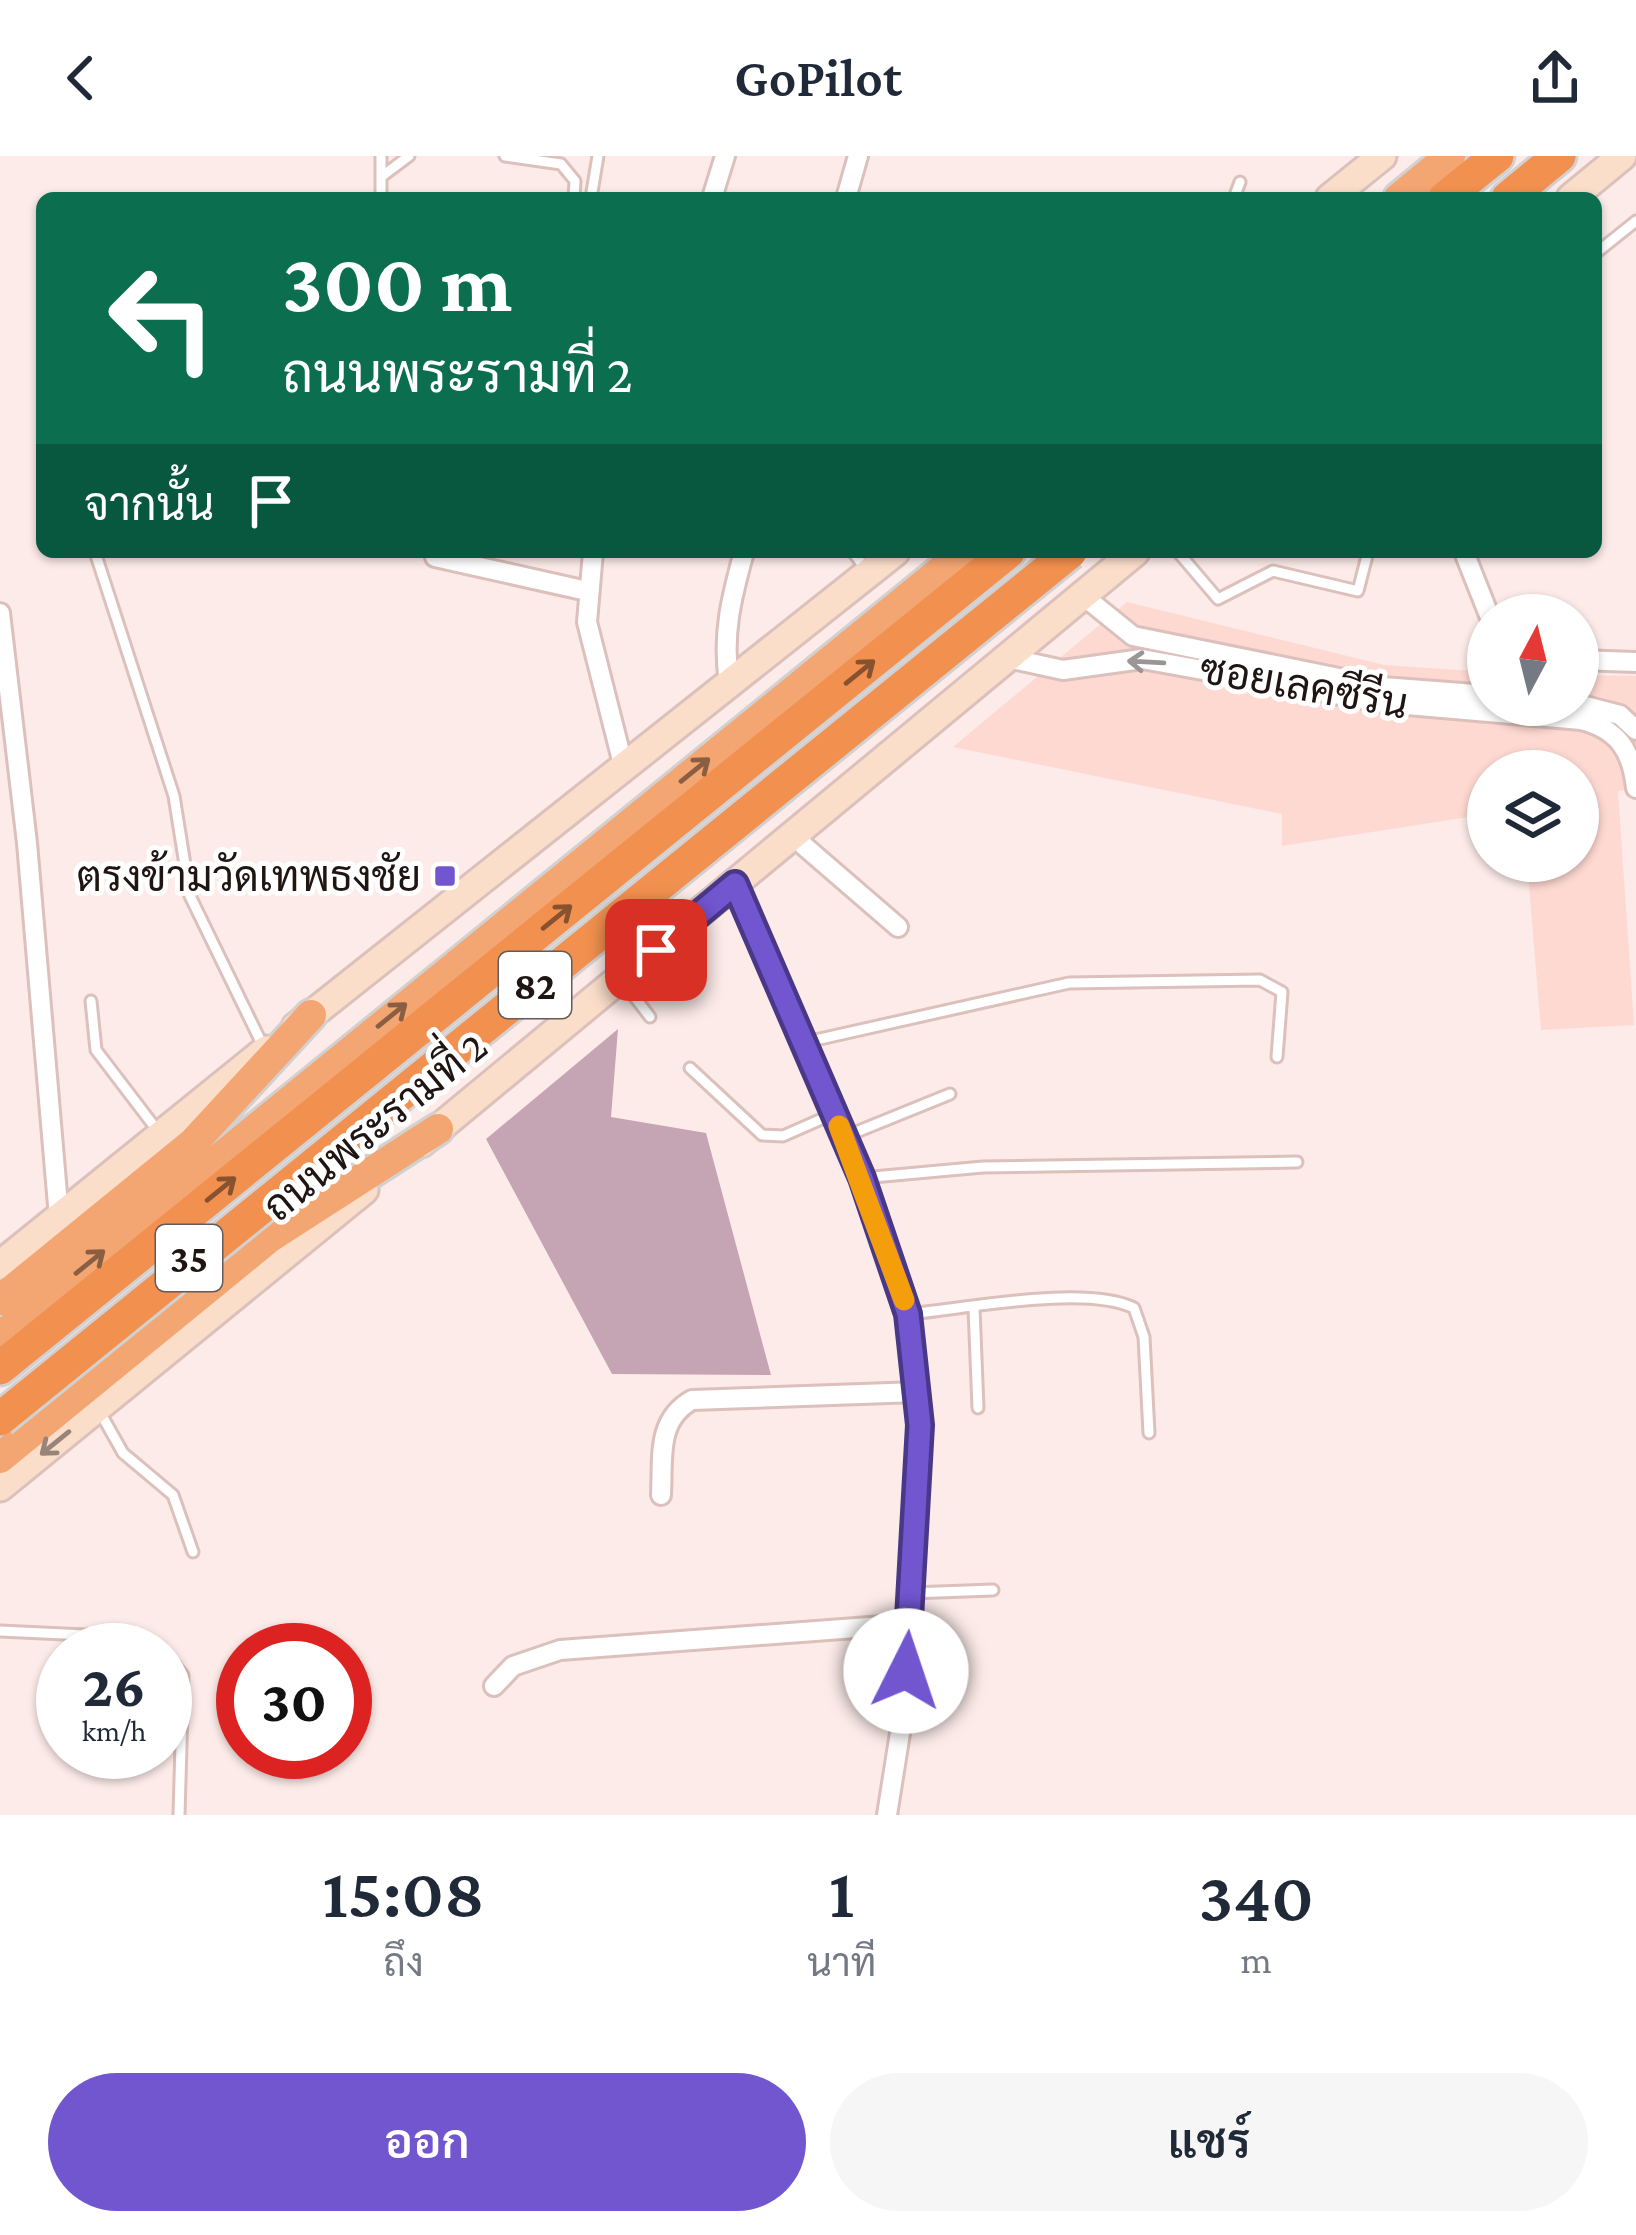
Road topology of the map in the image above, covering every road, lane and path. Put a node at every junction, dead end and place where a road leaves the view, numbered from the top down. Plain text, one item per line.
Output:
1 (381, 156) edge
2 (409, 156) edge
3 (507, 156) edge
4 (598, 156) edge
5 (724, 156) edge
6 (858, 156) edge
7 (1382, 156) edge
8 (1450, 156) edge
9 (1497, 156) edge
10 (1558, 156) edge
11 (1622, 156) edge
12 (554, 159) edge
13 (381, 177) junction
14 (1240, 182) dead end
15 (381, 192) edge
16 (573, 192) edge
17 (593, 192) edge
18 (714, 192) edge
19 (848, 192) edge
20 (1236, 192) edge
21 (1337, 192) edge
22 (1406, 192) edge
23 (1452, 192) edge
24 (1513, 192) edge
25 (1578, 192) edge
26 (1636, 221) edge
27 (1602, 248) edge
28 (97, 558) edge
29 (444, 558) edge
30 (592, 558) edge
31 (742, 558) edge
32 (957, 558) edge
33 (1001, 558) edge
34 (1061, 558) edge
35 (1061, 558) edge
36 (1128, 558) edge
37 (1183, 558) edge
38 (1366, 558) edge
39 (1466, 558) edge
40 (861, 562) edge
41 (587, 591) junction
42 (1481, 594) edge
43 (1082, 595) junction
44 (0, 613) edge
45 (1003, 657) junction
46 (1599, 661) edge
47 (1636, 662) edge
48 (729, 683) junction
49 (1383, 695) junction
50 (1467, 695) edge
51 (1599, 710) edge
52 (1636, 730) edge
53 (624, 767) junction
54 (1636, 788) edge
55 (796, 827) junction
56 (735, 884) junction
57 (898, 927) dead end
58 (621, 978) junction
59 (91, 1001) dead end
60 (311, 1015) junction
61 (650, 1017) dead end
62 (802, 1043) junction
63 (266, 1051) junction
64 (340, 1057) junction
65 (1277, 1057) dead end
66 (690, 1068) dead end
67 (950, 1094) dead end
68 (378, 1105) junction
69 (832, 1114) junction
70 (438, 1129) junction
71 (160, 1135) junction
72 (844, 1137) junction
73 (193, 1143) junction
74 (1298, 1162) dead end
75 (862, 1178) junction
76 (59, 1217) junction
77 (269, 1238) junction
78 (0, 1265) edge
79 (0, 1300) edge
80 (974, 1308) junction
81 (908, 1314) junction
82 (0, 1336) edge
83 (0, 1368) edge
84 (918, 1392) junction
85 (978, 1408) dead end
86 (98, 1409) junction
87 (0, 1415) edge
88 (1149, 1433) dead end
89 (0, 1458) edge
90 (0, 1487) edge
91 (661, 1495) dead end
92 (193, 1552) dead end
93 (993, 1590) dead end
94 (911, 1593) junction
95 (909, 1624) junction
96 (0, 1630) edge
97 (36, 1632) edge
98 (494, 1686) dead end
99 (179, 1779) edge
100 (178, 1815) edge
101 (887, 1815) edge

1 - 13 lane
2 - 13 lane
3 - 12 lane
4 - 17 lane
5 - 18 street
6 - 19 street
7 - 21 main road
8 - 22 highway
9 - 23 highway
10 - 24 highway
11 - 25 main road
12 - 16 lane
13 - 15 lane
14 - 20 lane
26 - 27 lane
28 - 63 lane
29 - 41 street
30 - 41 street
31 - 48 street
64 -> 32 highway, ถนนพระรามที่ 2 / 35
83 -> 33 highway, 82
34 - 68 highway, ถนนพระรามที่ 2 / 35
35 - 87 highway, 82, bridge
36 - 43 main road, ถนนพระรามที่ 2 / 35
37 - 38 lane
39 - 42 street
40 - 48 main road
41 - 53 street
43 - 45 main road, ถนนพระรามที่ 2 / 35
43 - 49 street, ซอยเลคซีรีน
44 - 76 street
49 -> 45 street, ซอยเลคซีรีน
45 - 55 main road, ถนนพระรามที่ 2 / 35
46 - 47 street
48 - 53 main road
49 - 50 street, ซอยเลคซีรีน
49 - 54 street, ซอยเลคซีรีน
51 - 52 street
53 - 60 main road
55 - 56 main road, ถนนพระรามที่ 2 / 35
55 - 57 street
56 - 58 main road, ถนนพระรามที่ 2 / 35
56 - 62 street
58 - 61 lane
58 - 70 main road, ถนนพระรามที่ 2 / 35
59 - 71 lane
60 - 63 main road
60 - 73 highway
62 - 65 lane
62 - 69 street
63 - 71 main road
64 - 73 highway
82 -> 64 highway, ถนนพระรามที่ 2 / 35
66 - 69 lane
67 - 72 lane
68 - 77 highway
68 - 87 highway, ถนนพระรามที่ 2 / 35
69 - 72 street
70 - 77 highway
70 - 86 main road, ถนนพระรามที่ 2 / 35
71 - 76 main road
72 - 75 street
73 - 79 highway
74 - 75 lane
75 - 81 street
76 - 78 main road
77 - 89 highway
80 - 81 lane
80 - 85 lane
80 - 88 lane
81 - 84 street
84 - 91 street
84 - 94 street
86 -> 90 main road, ถนนพระรามที่ 2 / 35
86 - 92 lane
93 - 94 lane
94 - 95 street
95 - 98 street
95 - 101 street
96 - 97 lane
99 - 100 lane

